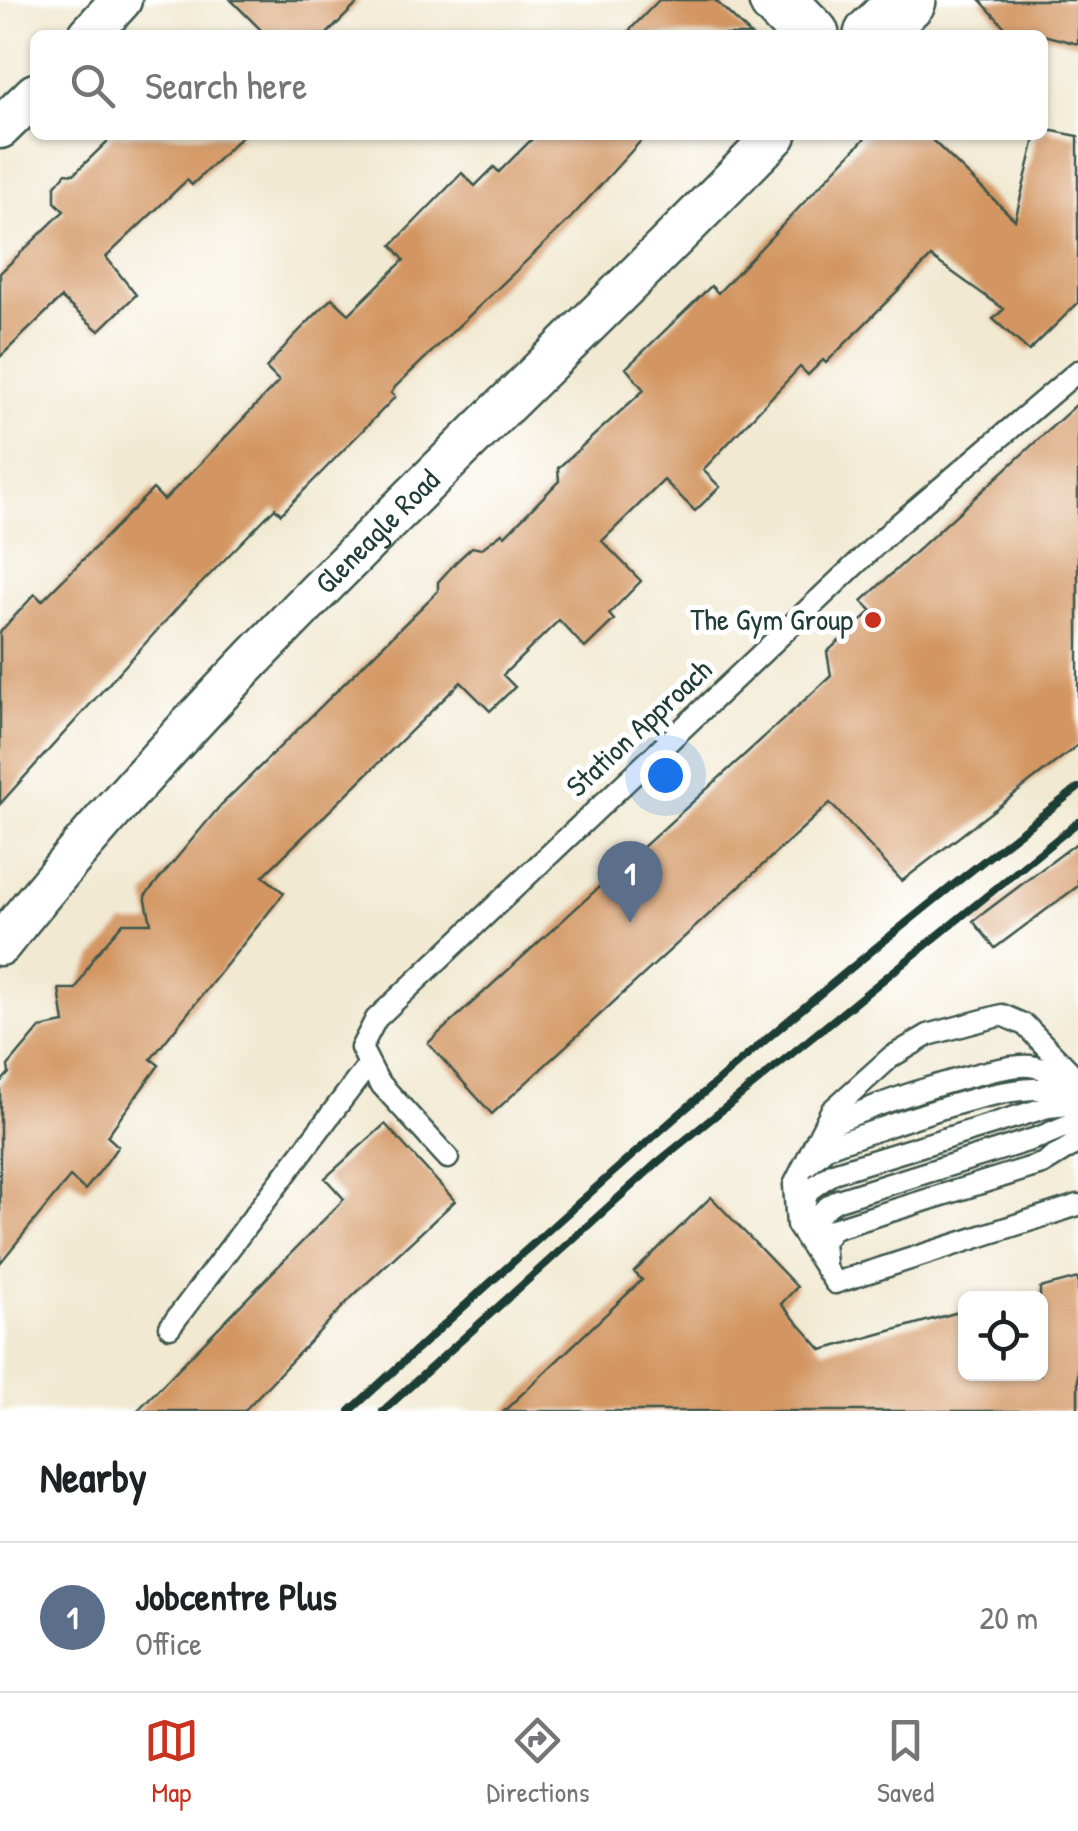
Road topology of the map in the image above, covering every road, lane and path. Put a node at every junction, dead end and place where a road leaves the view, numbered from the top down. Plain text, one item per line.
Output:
1 (121, 0) edge
2 (777, 0) edge
3 (908, 0) edge
4 (94, 30) edge
5 (806, 30) edge
6 (877, 30) edge
7 (771, 140) edge
8 (1078, 371) edge
9 (0, 945) edge
10 (369, 1064) junction
11 (1078, 1080) edge
12 (1078, 1094) edge
13 (1078, 1104) edge
14 (1078, 1121) edge
15 (1078, 1142) edge
16 (812, 1144) junction
17 (448, 1158) dead end
18 (794, 1185) junction
19 (1078, 1205) edge
20 (810, 1245) junction
21 (831, 1277) junction
22 (170, 1327) dead end

1 - 4 street
2 - 5 highway
3 - 6 highway
7 - 9 street, Gleneagle Road
8 - 10 lane, Station Approach
10 - 17 lane
10 - 22 lane
11 - 16 lane
12 - 16 lane
12 - 18 lane
13 - 20 lane
14 - 20 lane
15 - 21 lane
16 - 18 lane
18 - 20 lane
19 - 21 lane
20 - 21 lane

